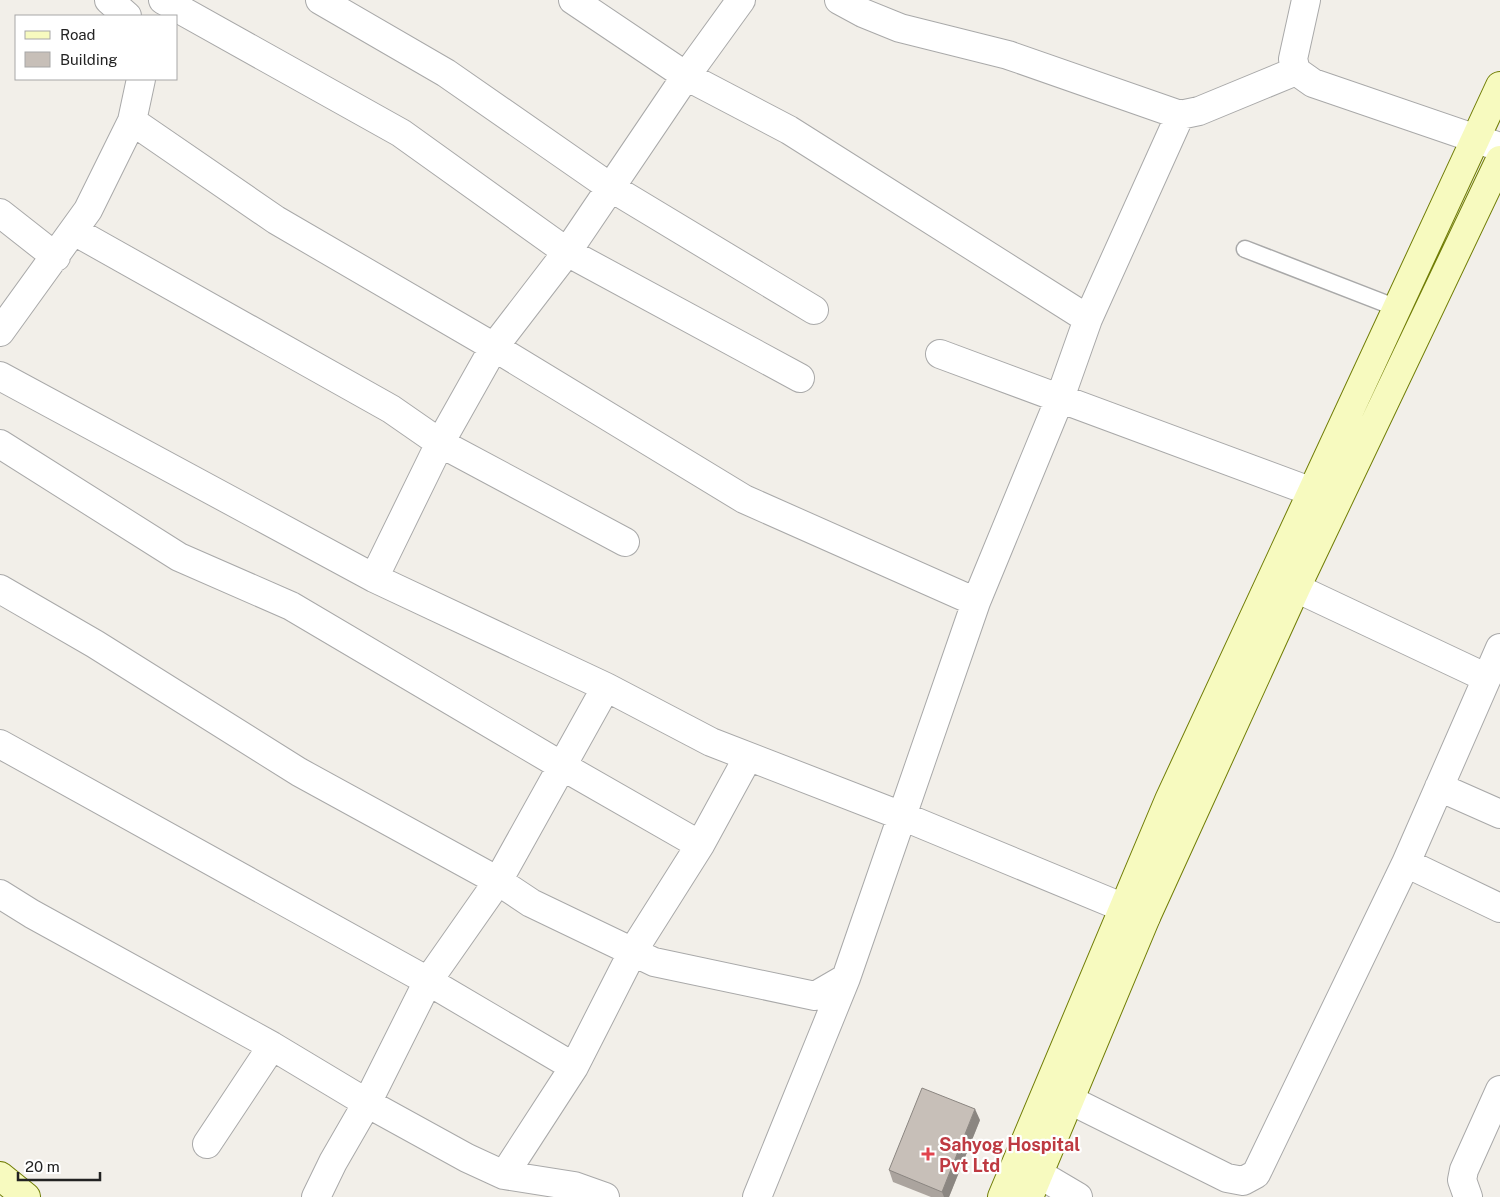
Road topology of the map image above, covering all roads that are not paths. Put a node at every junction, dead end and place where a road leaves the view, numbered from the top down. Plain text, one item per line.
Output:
1 (109, 0) edge
2 (164, 0) edge
3 (320, 0) edge
4 (573, 0) edge
5 (741, 0) edge
6 (839, 0) edge
7 (1306, 0) edge
8 (125, 15) edge
9 (158, 15) edge
10 (1296, 71) junction
11 (686, 76) junction
12 (141, 80) edge
13 (1500, 86) edge
14 (1180, 114) junction
15 (132, 121) junction
16 (1488, 143) edge
17 (1500, 160) edge
18 (610, 187) junction
19 (0, 213) edge
20 (74, 230) junction
21 (1245, 249) dead end
22 (566, 252) junction
23 (56, 256) junction
24 (1397, 308) junction
25 (814, 310) dead end
26 (1088, 319) junction
27 (0, 332) edge
28 (494, 348) junction
29 (940, 354) dead end
30 (0, 376) edge
31 (800, 378) dead end
32 (1060, 398) junction
33 (440, 443) junction
34 (0, 444) edge
35 (1312, 491) junction
36 (1337, 502) junction
37 (625, 542) dead end
38 (374, 578) junction
39 (1296, 588) junction
40 (0, 589) edge
41 (976, 602) junction
42 (1500, 648) edge
43 (1487, 678) junction
44 (606, 687) junction
45 (0, 744) edge
46 (748, 757) junction
47 (562, 766) junction
48 (1439, 787) junction
49 (1500, 814) edge
50 (902, 816) junction
51 (700, 846) junction
52 (1406, 863) junction
53 (498, 881) junction
54 (0, 894) edge
55 (1500, 908) edge
56 (1134, 912) junction
57 (633, 951) junction
58 (846, 978) junction
59 (428, 981) junction
60 (272, 1046) junction
61 (574, 1067) junction
62 (1500, 1090) edge
63 (1070, 1100) junction
64 (367, 1103) junction
65 (207, 1144) dead end
66 (504, 1174) junction
67 (0, 1176) edge
68 (1034, 1186) edge
69 (1460, 1191) edge
70 (571, 1192) edge
71 (26, 1197) edge
72 (316, 1197) edge
73 (605, 1197) edge
74 (757, 1197) edge
75 (1002, 1197) edge
76 (1078, 1197) edge

1 - 8 street
2 - 9 street
2 - 22 street
3 - 18 street
4 - 11 street
5 - 11 street
6 - 14 street
7 - 10 street
10 - 14 street
10 - 16 street
11 - 18 street
11 - 26 street
12 - 15 street
13 - 16 main road
14 - 26 street
15 - 20 street
15 - 28 street
16 - 24 main road
17 - 36 main road
18 - 22 street
18 - 25 street
19 - 23 street
20 - 23 street
20 - 33 street
21 - 24 lane
22 - 28 street
22 - 31 street
23 - 27 street
24 - 35 main road
26 - 32 street
28 - 33 street
28 - 41 street
29 - 32 street
30 - 38 street
32 - 35 street
32 - 41 street
33 - 37 street
33 - 38 street
34 - 47 street
35 - 36 street
35 - 56 main road
36 - 39 main road
38 - 44 street
39 - 43 street
39 - 56 main road
40 - 53 street
41 - 50 street
42 - 43 street
43 - 48 street
44 - 46 street
44 - 47 street
45 - 59 street
46 - 50 street
46 - 51 street
47 - 51 street
47 - 53 street
48 - 49 street
48 - 52 street
50 - 56 street
50 - 58 street
51 - 57 street
52 - 55 street
52 - 63 street
53 - 57 street
53 - 59 street
54 - 60 street
56 - 63 main road
56 - 75 main road
57 - 58 street
57 - 61 street
58 - 74 street
59 - 61 street
59 - 64 street
60 - 64 street
60 - 65 street
61 - 66 street
62 - 69 street
63 - 68 main road
64 - 66 street
64 - 72 street
66 - 70 street
67 - 71 main road
68 - 76 street
70 - 73 street

